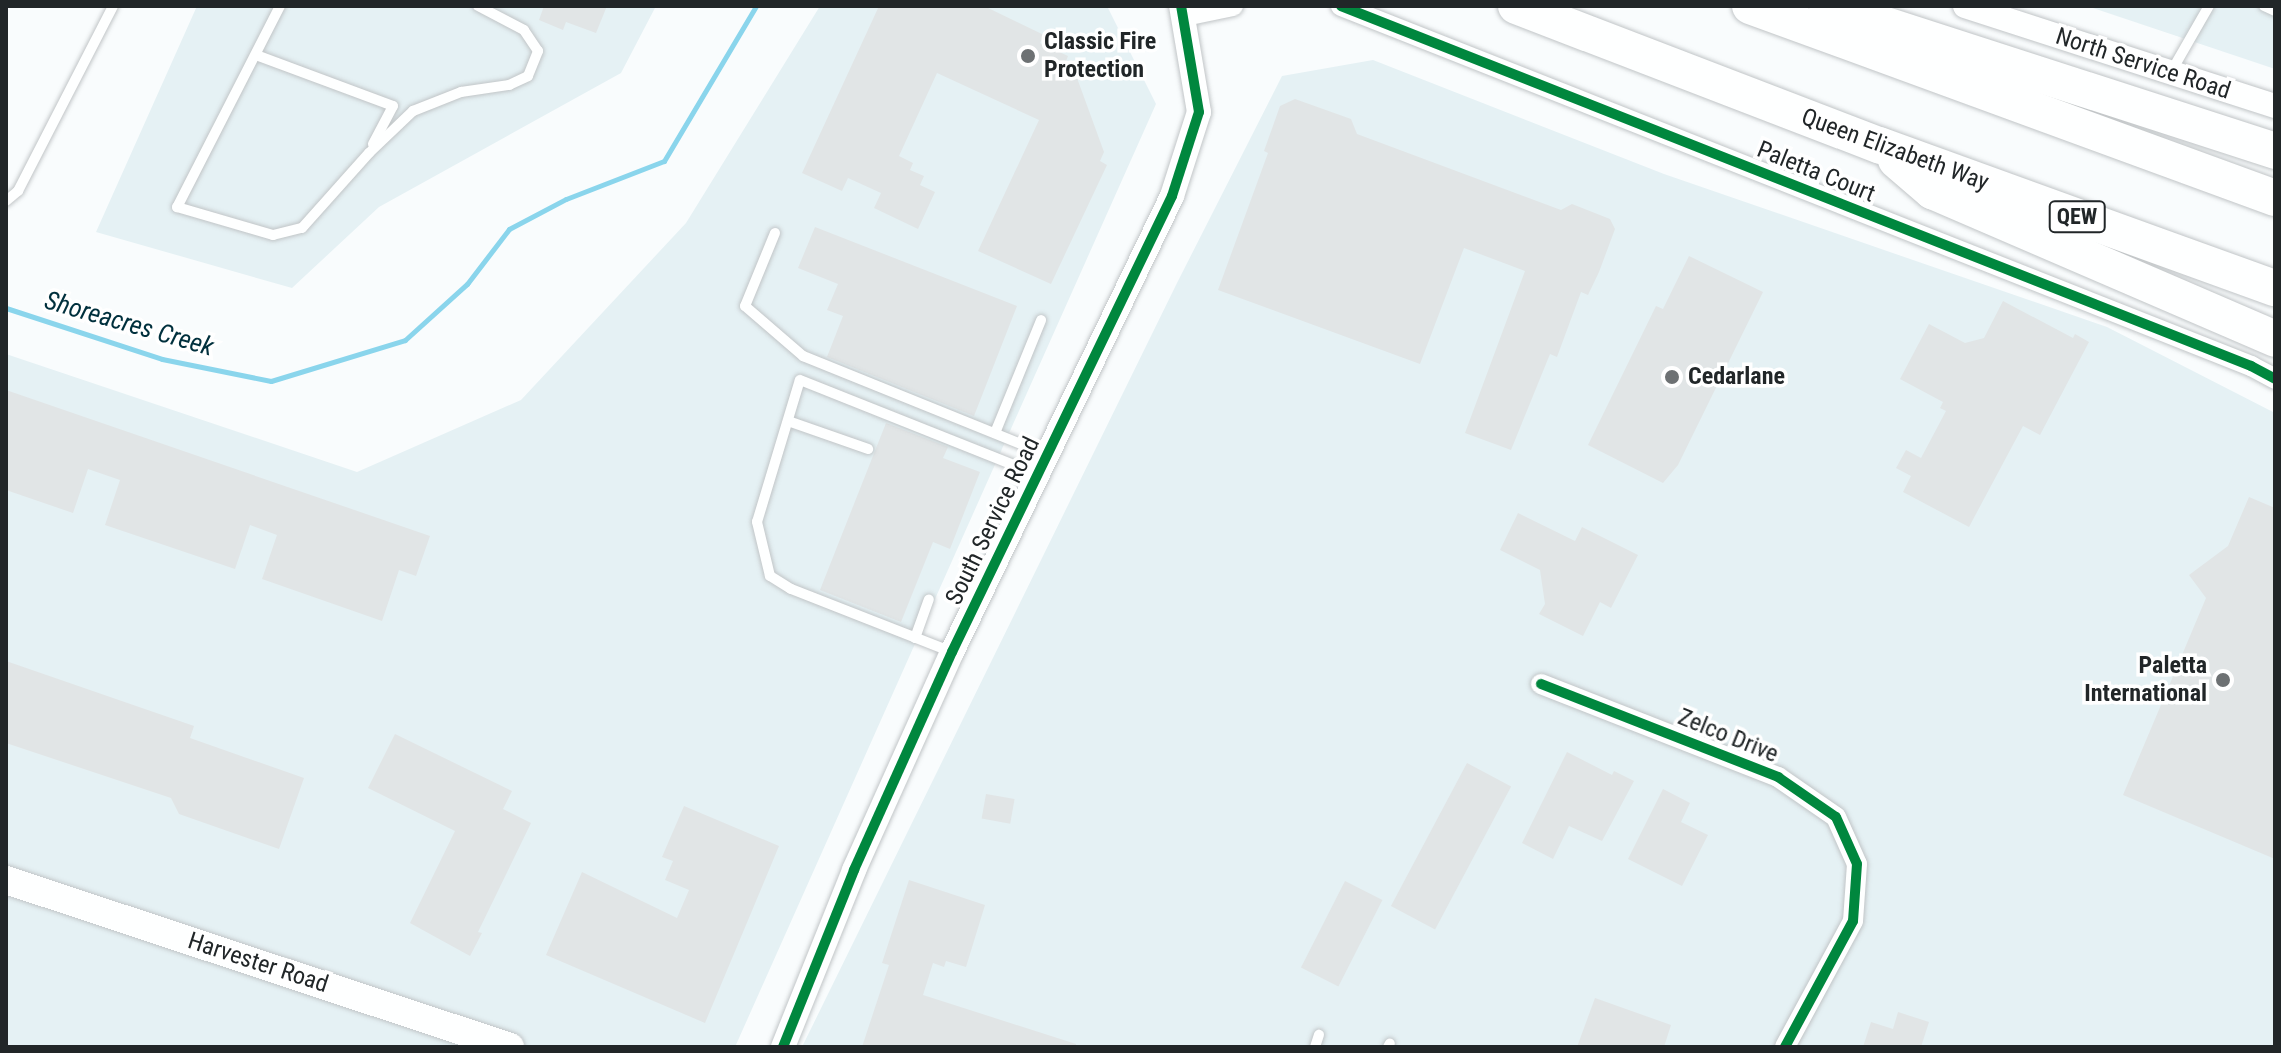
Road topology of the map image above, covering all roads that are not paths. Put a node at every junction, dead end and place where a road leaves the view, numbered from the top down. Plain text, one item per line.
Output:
1 (113, 6) edge
2 (280, 6) edge
3 (478, 6) edge
4 (1233, 6) edge
5 (1341, 6) edge
6 (1516, 6) edge
7 (1750, 6) edge
8 (1827, 6) edge
9 (1965, 6) edge
10 (2209, 6) edge
11 (2264, 6) edge
12 (1183, 11) edge
13 (2275, 11) edge
14 (256, 55) junction
15 (2170, 74) junction
16 (2275, 106) edge
17 (1879, 145) junction
18 (2275, 151) edge
19 (369, 153) junction
20 (2275, 198) edge
21 (6, 201) edge
22 (775, 233) dead end
23 (2275, 288) edge
24 (1041, 320) dead end
25 (2275, 339) edge
26 (2275, 379) edge
27 (788, 421) junction
28 (995, 433) junction
29 (868, 449) dead end
30 (1043, 465) junction
31 (929, 599) dead end
32 (915, 638) junction
33 (952, 652) junction
34 (1541, 684) dead end
35 (6, 880) edge
36 (1319, 1035) dead end
37 (510, 1047) edge
38 (783, 1047) edge
39 (1315, 1047) edge
40 (1785, 1047) edge

1 - 21 lane
2 - 14 lane
3 - 19 lane
4 - 12 street
5 - 26 street, Paletta Court
6 - 17 highway, Queen Elizabeth Way / QEW
7 - 20 highway
8 - 18 highway
9 - 15 street, North Service Road
10 - 15 lane
11 - 13 lane
12 - 30 street, South Service Road
14 - 19 lane
14 - 19 lane
15 - 16 street, North Service Road
17 - 23 highway, Queen Elizabeth Way / QEW
17 - 25 highway
22 - 28 lane
24 - 28 lane
27 - 29 lane
27 - 30 lane
27 - 32 lane
28 - 30 lane
30 - 33 street, South Service Road
31 - 32 lane
32 - 33 lane
33 - 38 street, South Service Road
34 - 40 street, Zelco Drive
35 - 37 main road, Harvester Road
36 - 39 lane

